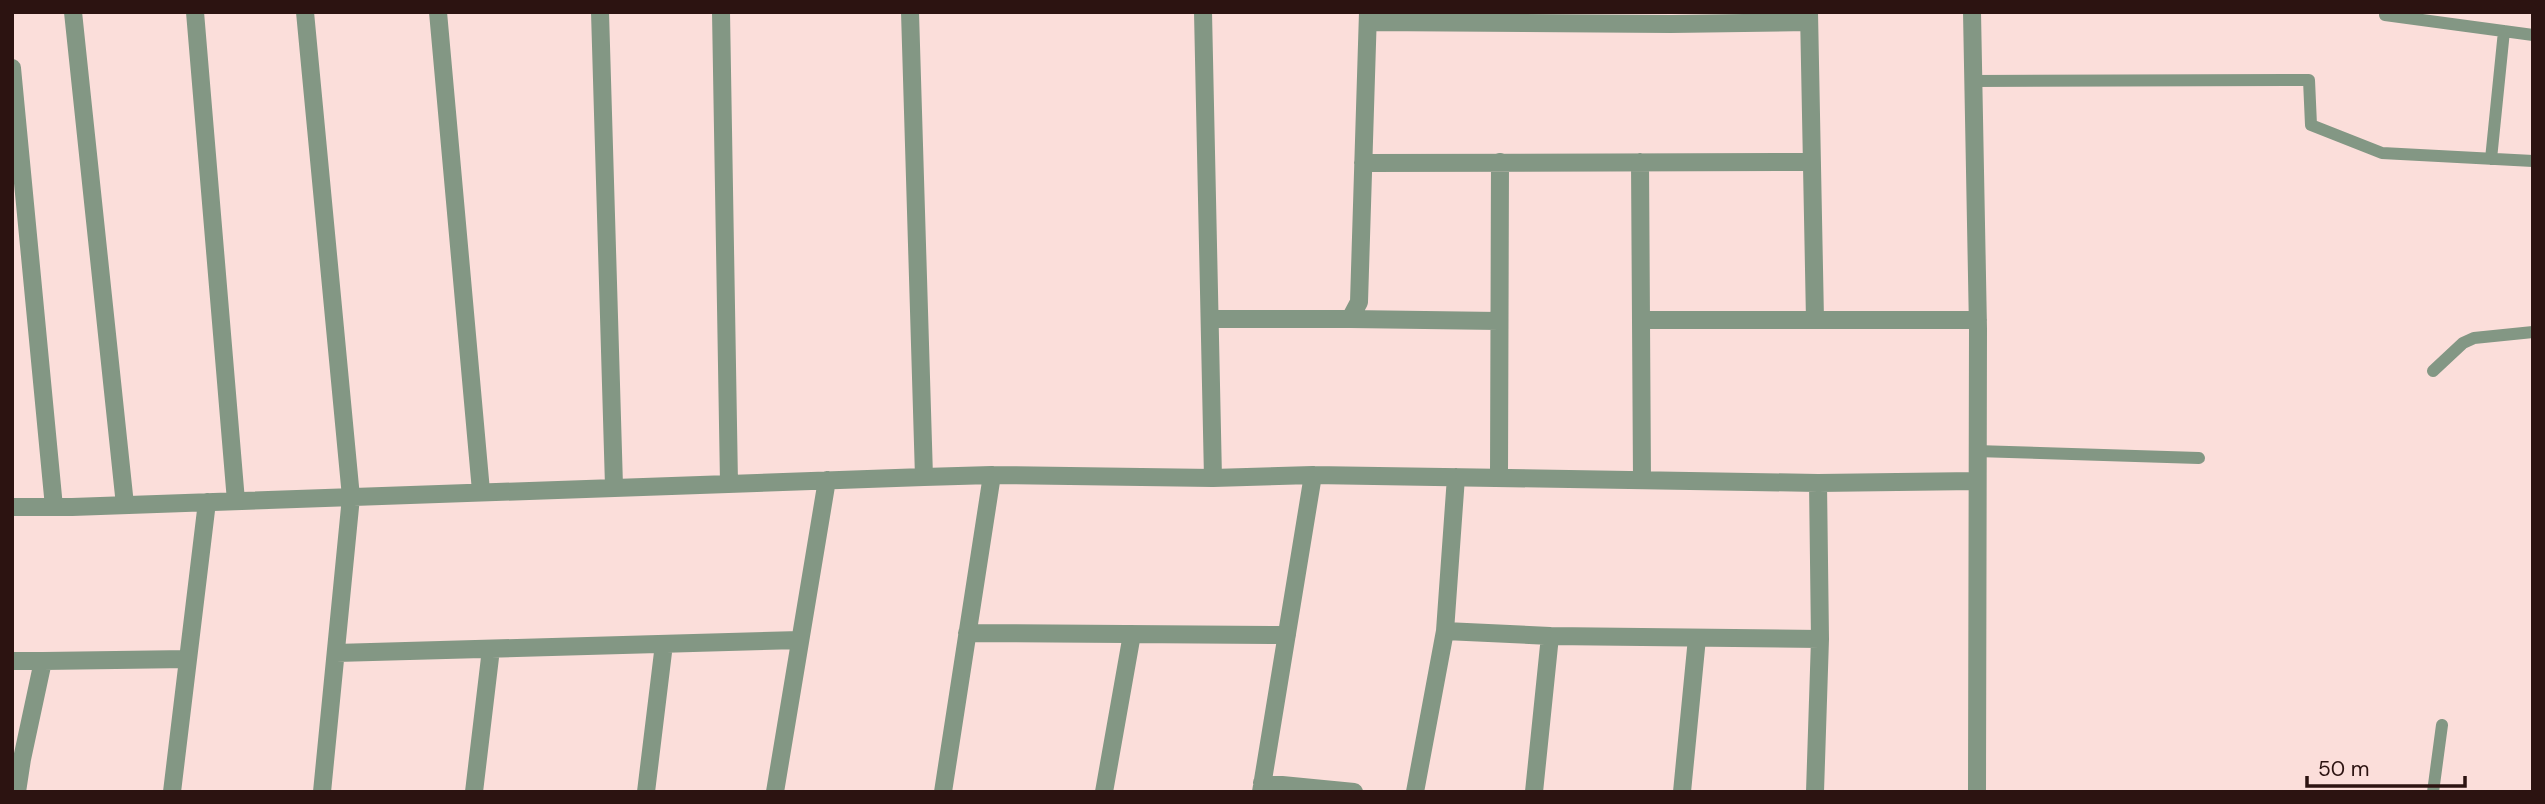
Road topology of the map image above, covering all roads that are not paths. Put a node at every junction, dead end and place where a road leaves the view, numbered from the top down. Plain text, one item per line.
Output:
1 (73, 12) edge
2 (195, 12) edge
3 (305, 12) edge
4 (438, 12) edge
5 (600, 12) edge
6 (721, 12) edge
7 (910, 12) edge
8 (1203, 12) edge
9 (1972, 12) edge
10 (2385, 15) dead end
11 (1368, 17) edge
12 (1809, 17) edge
13 (1671, 18) edge
14 (2504, 31) junction
15 (2533, 35) edge
16 (12, 68) edge
17 (1973, 81) junction
18 (2491, 159) junction
19 (2533, 161) edge
20 (1500, 162) junction
21 (1640, 162) junction
22 (1812, 162) junction
23 (1363, 163) junction
24 (1210, 319) junction
25 (1350, 319) junction
26 (1641, 320) junction
27 (1815, 320) junction
28 (1978, 320) junction
29 (1499, 321) junction
30 (2533, 332) edge
31 (2433, 370) dead end
32 (1976, 452) junction
33 (2199, 458) dead end
34 (992, 475) junction
35 (1313, 475) junction
36 (924, 477) junction
37 (1457, 477) junction
38 (1213, 478) junction
39 (1499, 478) junction
40 (827, 480) junction
41 (1642, 480) junction
42 (1976, 481) junction
43 (730, 483) junction
44 (1818, 483) junction
45 (614, 486) junction
46 (481, 491) junction
47 (351, 497) junction
48 (236, 501) junction
49 (207, 502) junction
50 (125, 505) junction
51 (12, 507) edge
52 (54, 507) junction
53 (1445, 631) junction
54 (967, 633) junction
55 (1132, 634) junction
56 (1287, 635) junction
57 (1550, 636) junction
58 (1697, 638) junction
59 (1819, 639) junction
60 (800, 640) junction
61 (664, 644) junction
62 (491, 649) junction
63 (336, 653) junction
64 (188, 659) junction
65 (12, 661) edge
66 (43, 661) junction
67 (2442, 725) dead end
68 (1262, 787) edge
69 (17, 792) edge
70 (172, 792) edge
71 (322, 792) edge
72 (474, 792) edge
73 (646, 792) edge
74 (775, 792) edge
75 (943, 792) edge
76 (1104, 792) edge
77 (1354, 792) edge
78 (1415, 792) edge
79 (1534, 792) edge
80 (1682, 792) edge
81 (1815, 792) edge
82 (1978, 792) edge
83 (2433, 792) edge

1 - 50 street
2 - 48 street
3 - 47 street
4 - 46 street
5 - 45 street
6 - 43 street
7 - 36 street
8 - 24 street
9 - 17 street
10 - 14 lane
11 - 13 street
11 - 23 street
12 - 13 street
12 - 22 street
14 - 15 lane
14 - 18 lane
16 - 52 street
17 - 18 lane
17 - 28 street
18 - 19 lane
20 - 21 street
20 - 23 street
20 - 29 street
21 - 22 street
21 - 26 street
22 - 27 street
23 - 25 street
24 - 25 street
24 - 38 street
25 - 29 street
26 - 27 street
26 - 41 street
27 - 28 street
28 - 32 street
29 - 39 street
30 - 31 lane
32 - 33 lane
32 - 42 street
34 - 36 street
34 - 38 street
34 - 54 street
35 - 37 street
35 - 38 street
35 - 56 street
36 - 40 street
37 - 39 street
37 - 53 street
39 - 41 street
40 - 43 street
40 - 60 street
41 - 44 street
42 - 44 street
42 - 82 street
43 - 45 street
44 - 59 street
45 - 46 street
46 - 47 street
47 - 48 street
47 - 63 street
48 - 49 street
49 - 50 street
49 - 64 street
50 - 52 street
51 - 52 street
53 - 57 street
53 - 78 street
54 - 55 street
54 - 75 street
55 - 56 street
55 - 76 street
56 - 68 street
57 - 58 street
57 - 79 street
58 - 59 street
58 - 80 street
59 - 81 street
60 - 61 street
60 - 74 street
61 - 62 street
61 - 73 street
62 - 63 street
62 - 72 street
63 - 71 street
64 - 66 street
64 - 70 street
65 - 66 street
66 - 69 street
67 - 83 lane
68 - 77 street

